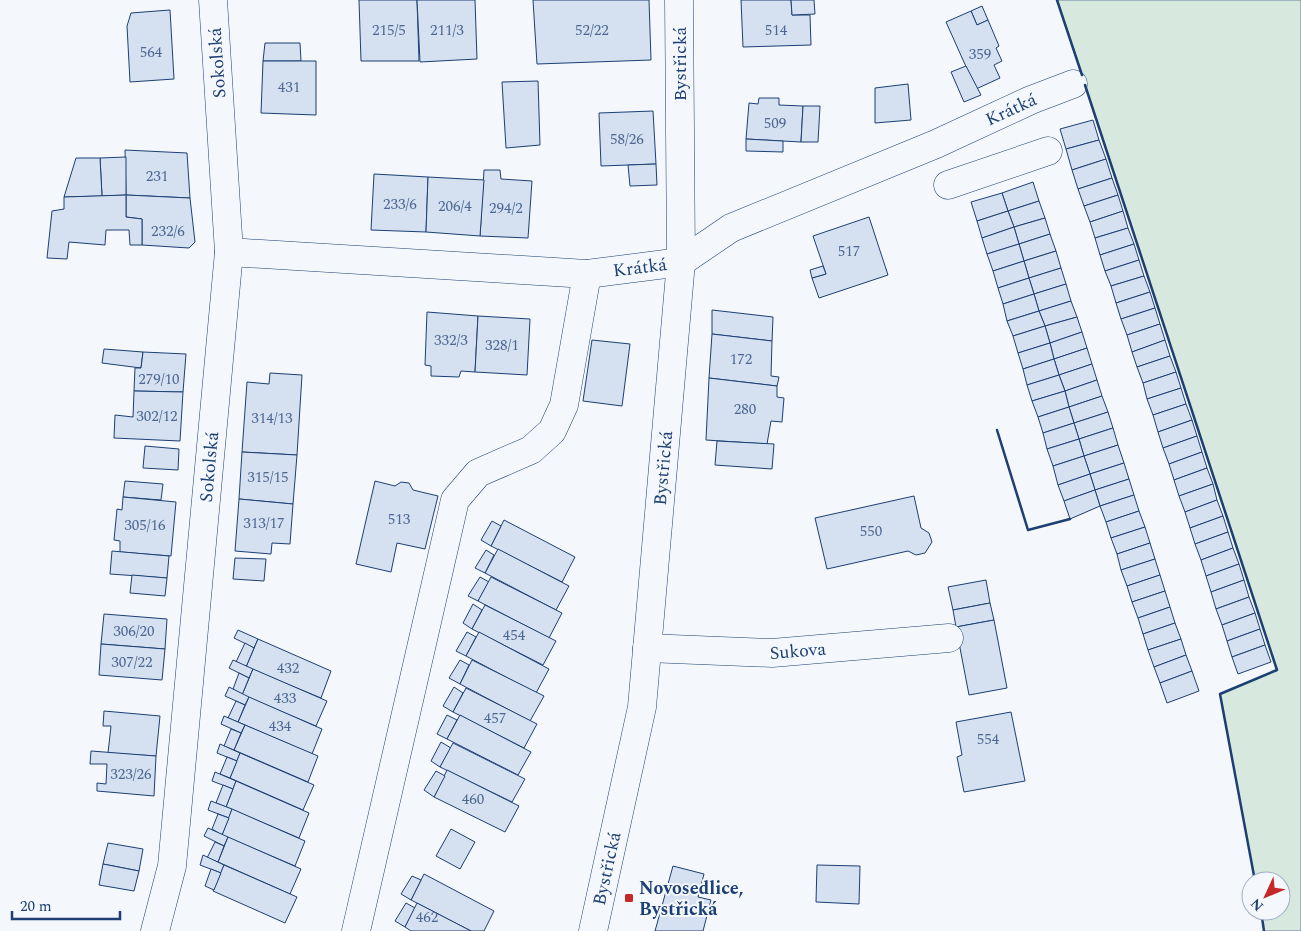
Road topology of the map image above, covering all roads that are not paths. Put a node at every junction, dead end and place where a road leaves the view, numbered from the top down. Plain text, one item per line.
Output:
1 (213, 0) edge
2 (680, 0) edge
3 (1073, 84) dead end
4 (1048, 151) dead end
5 (948, 185) dead end
6 (229, 252) junction
7 (681, 262) junction
8 (586, 274) junction
9 (949, 638) dead end
10 (647, 648) junction
11 (155, 931) edge
12 (356, 931) edge
13 (594, 931) edge

1 - 6 street, Sokolská
2 - 7 street, Bystřická
3 - 7 street, Krátká
4 - 5 street
6 - 8 street, Krátká
6 - 11 street, Sokolská
7 - 8 street, Krátká
7 - 10 street, Bystřická
8 - 12 street
9 - 10 street, Sukova
10 - 13 street, Bystřická

